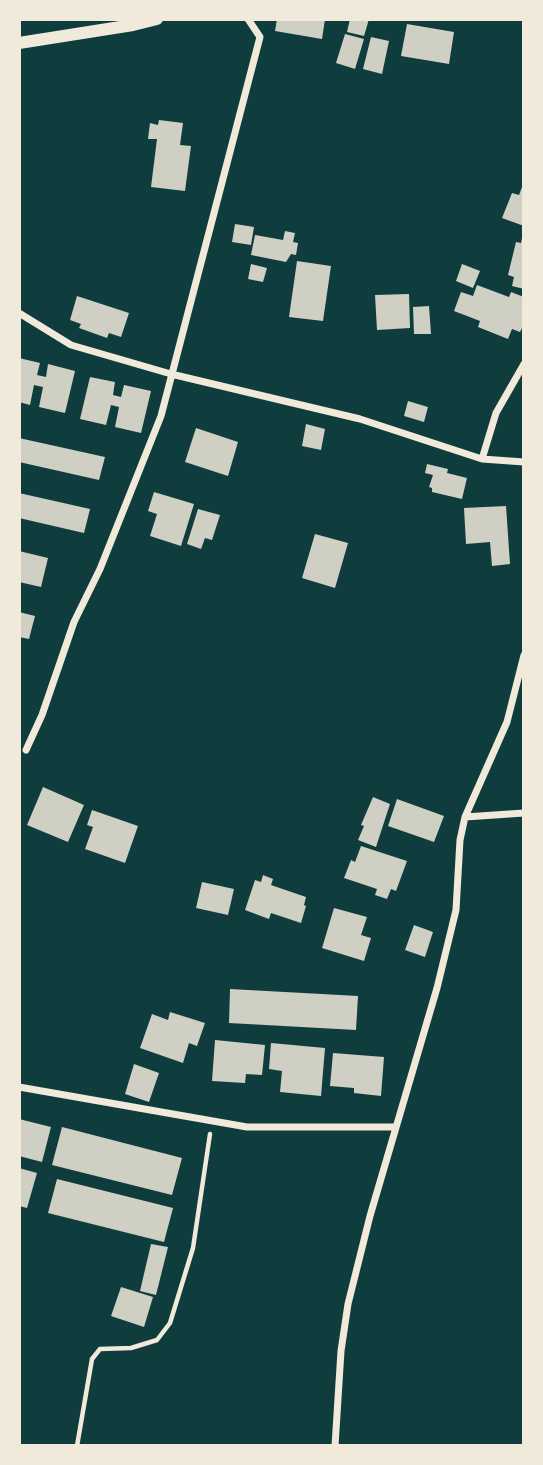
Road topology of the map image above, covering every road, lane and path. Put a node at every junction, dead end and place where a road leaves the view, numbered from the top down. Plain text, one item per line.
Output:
1 (158, 19) edge
2 (248, 19) edge
3 (19, 43) edge
4 (19, 313) edge
5 (524, 364) edge
6 (171, 374) junction
7 (482, 459) junction
8 (524, 462) edge
9 (524, 655) edge
10 (26, 750) dead end
11 (524, 813) edge
12 (465, 817) junction
13 (19, 1087) edge
14 (212, 1122) junction
15 (396, 1128) junction
16 (77, 1446) edge
17 (335, 1446) edge

1 - 3 street
2 - 6 street
4 - 6 street
5 - 7 street
6 - 7 street
6 - 10 street
7 - 8 street
9 - 12 street
11 - 12 street
12 - 15 street
13 - 14 street
14 - 15 street
14 - 16 path
15 - 17 street

